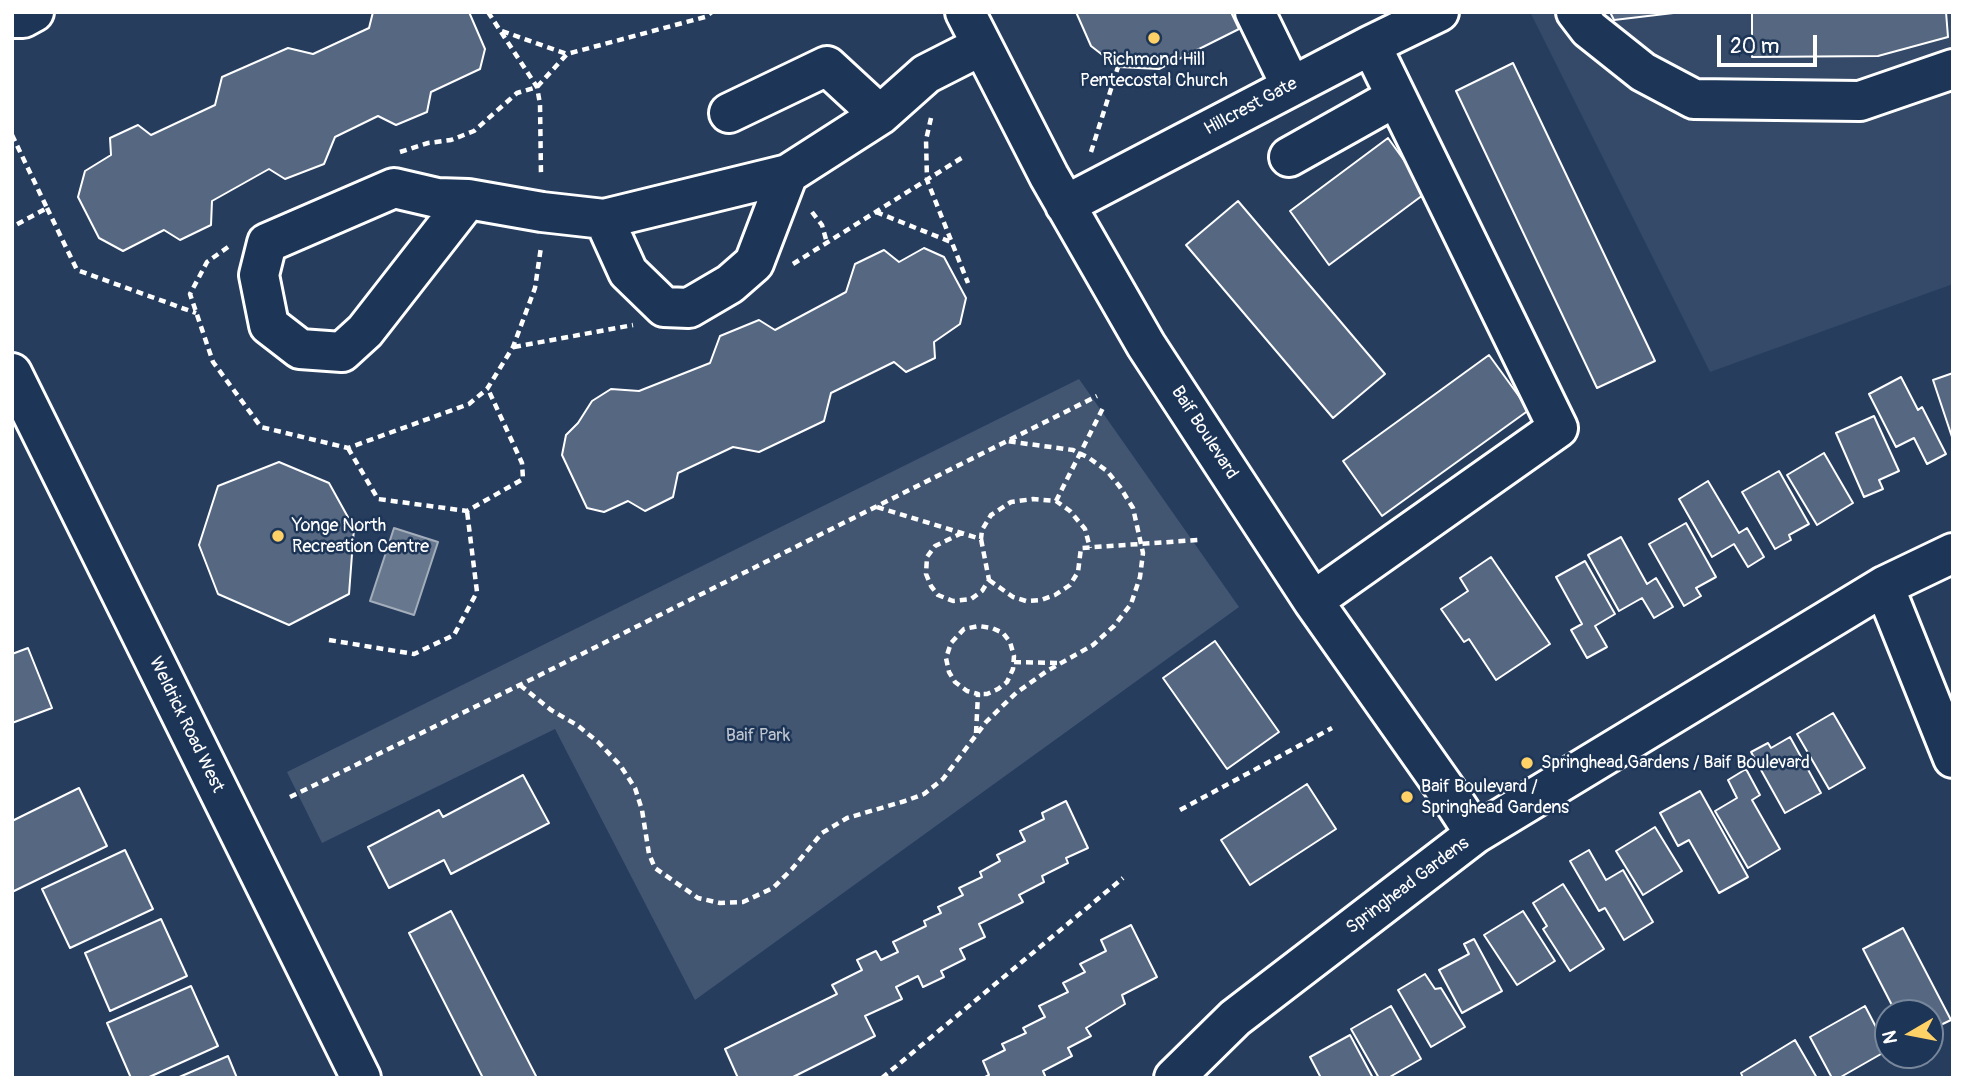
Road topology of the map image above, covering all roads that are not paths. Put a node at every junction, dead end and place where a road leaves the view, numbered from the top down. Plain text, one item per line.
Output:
1 (34, 12) edge
2 (1255, 12) edge
3 (1439, 12) edge
4 (1576, 12) edge
5 (12, 18) edge
6 (973, 29) edge
7 (1371, 45) junction
8 (1953, 69) edge
9 (1291, 86) junction
10 (1396, 97) junction
11 (729, 113) dead end
12 (880, 115) junction
13 (1289, 157) dead end
14 (788, 174) junction
15 (468, 199) junction
16 (1065, 205) junction
17 (604, 219) junction
18 (12, 373) edge
19 (1953, 553) edge
20 (1884, 586) junction
21 (1313, 601) junction
22 (1953, 758) edge
23 (1475, 835) junction
24 (361, 1078) edge
25 (1174, 1078) edge

1 - 5 street
2 - 9 street
3 - 7 street, Hillcrest Gate
4 - 8 street
6 - 12 street
6 - 16 street, Baif Boulevard
7 - 9 street, Hillcrest Gate
7 - 10 street
9 - 16 street, Hillcrest Gate
10 - 13 street
10 - 21 street
11 - 12 street
12 - 14 street
14 - 17 street
14 - 17 street
15 - 15 street
15 - 17 street
16 - 21 street, Baif Boulevard
18 - 24 street, Weldrick Road West
19 - 20 street, Springhead Gardens
20 - 22 street
20 - 23 street, Springhead Gardens
21 - 23 street, Baif Boulevard
23 - 25 street, Springhead Gardens

